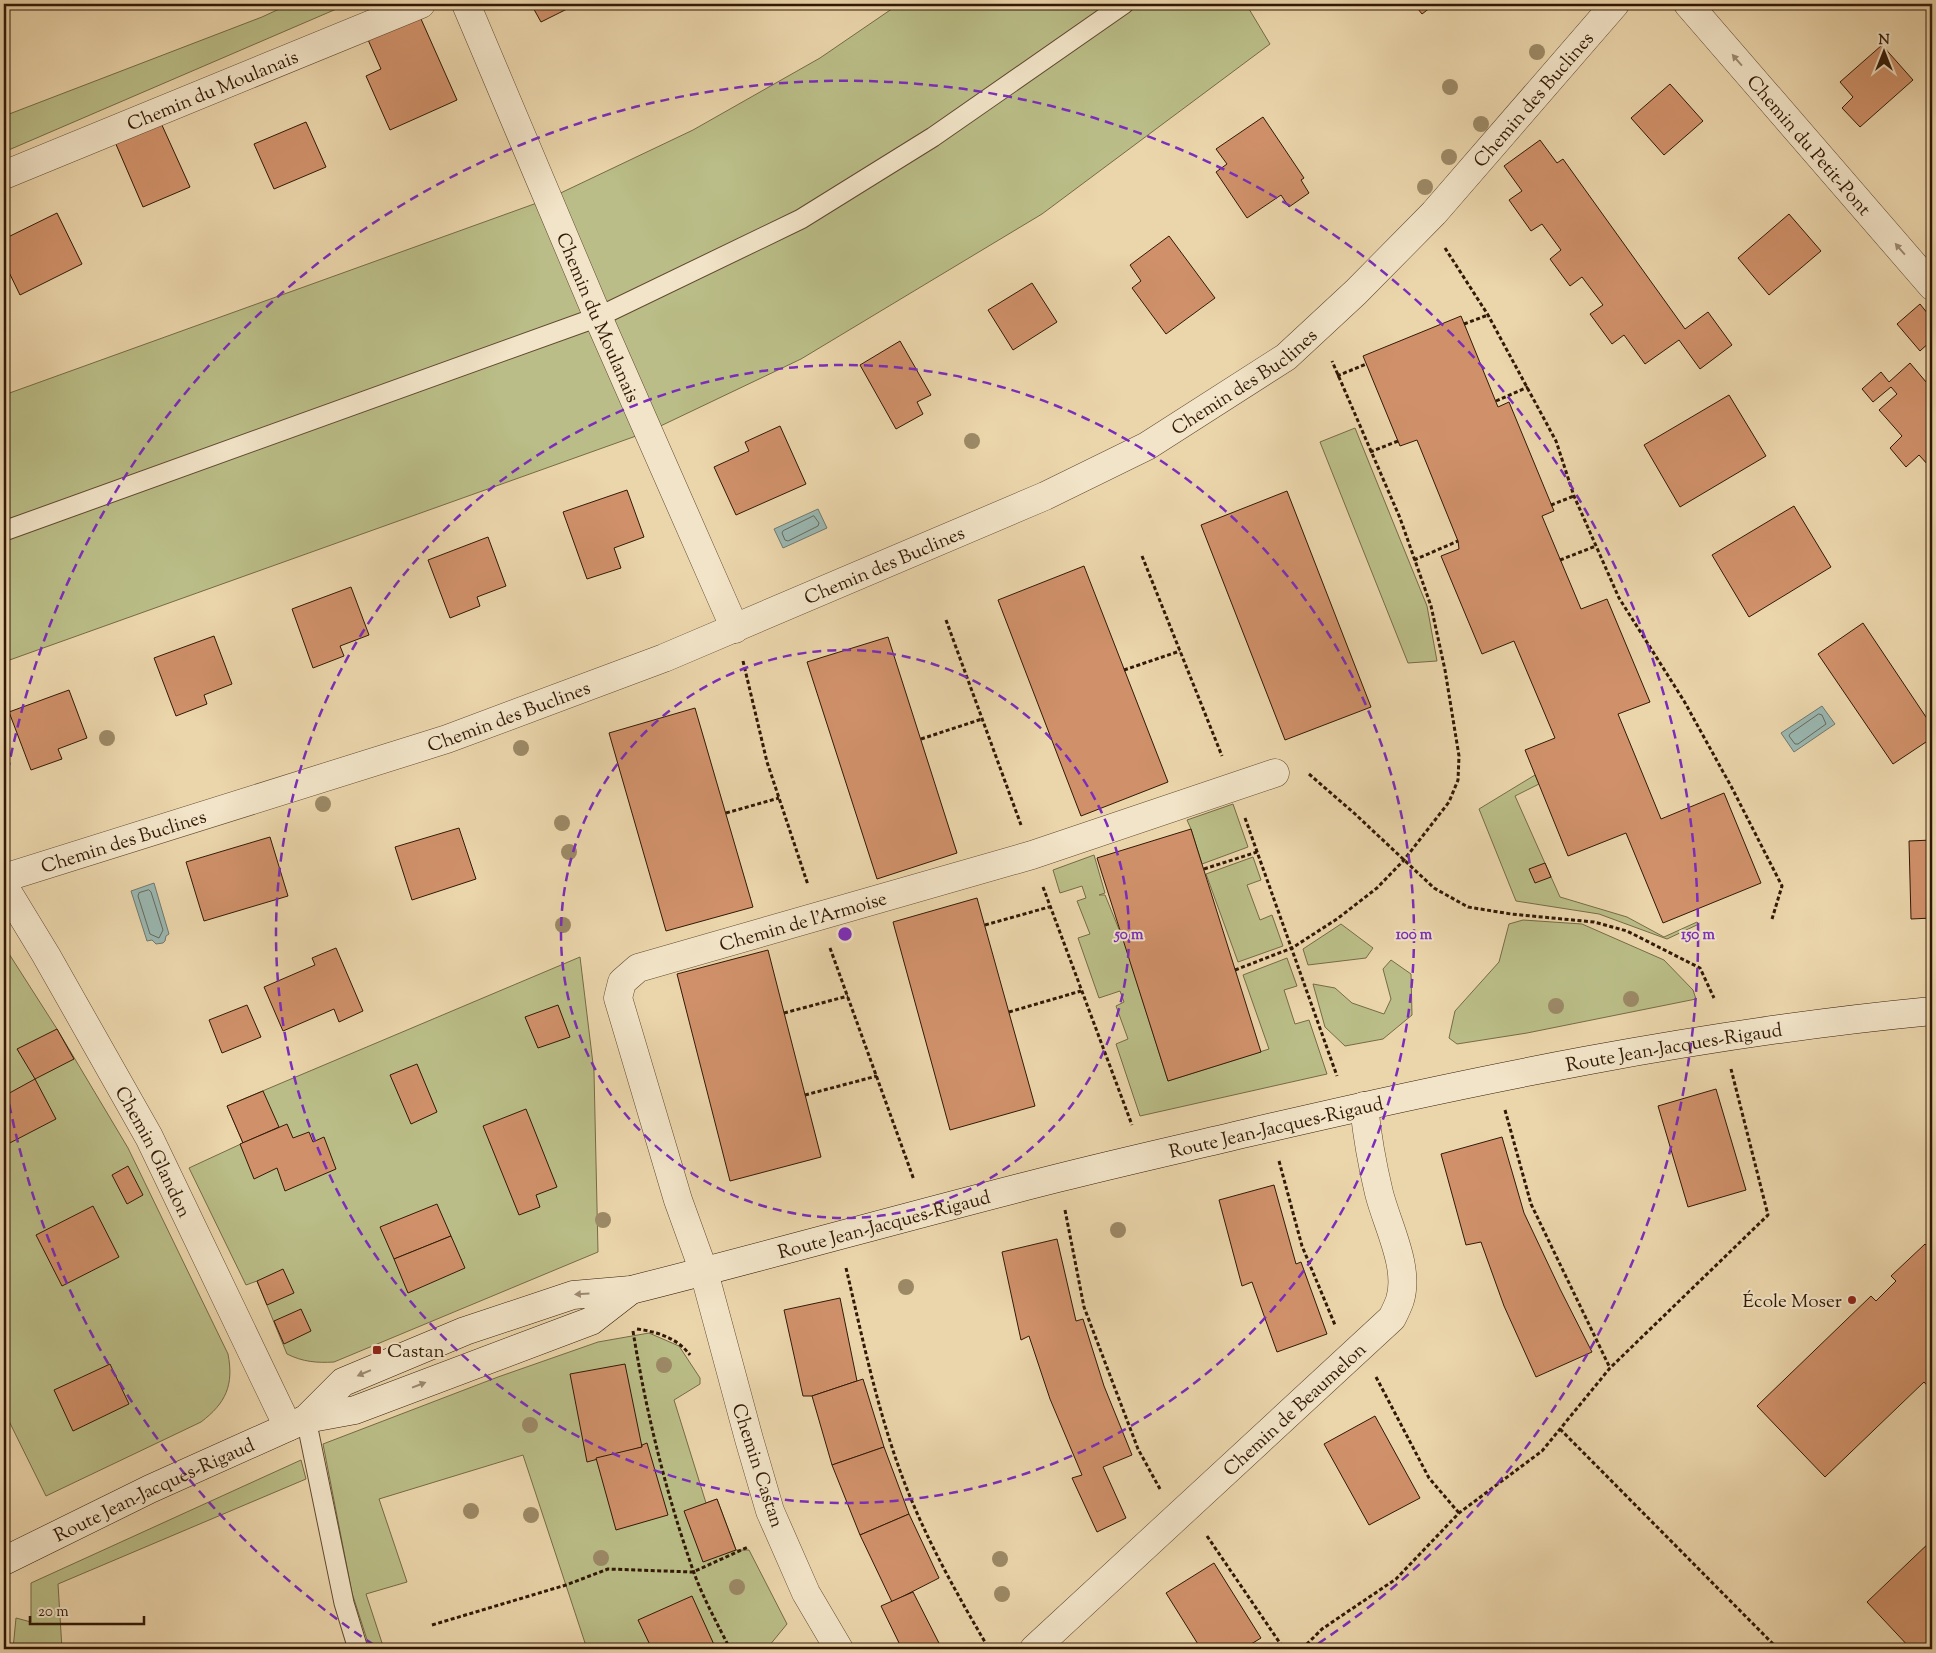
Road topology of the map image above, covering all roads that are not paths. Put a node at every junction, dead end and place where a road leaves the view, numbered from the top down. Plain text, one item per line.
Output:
1 (421, 4) edge
2 (466, 4) edge
3 (1124, 4) edge
4 (1615, 4) edge
5 (1688, 4) edge
6 (4, 175) edge
7 (1932, 286) edge
8 (598, 317) junction
9 (4, 531) edge
10 (735, 629) junction
11 (1275, 772) road end
12 (4, 878) edge
13 (4, 886) edge
14 (1932, 1010) edge
15 (1364, 1106) junction
16 (704, 1272) junction
17 (297, 1423) junction
18 (4, 1561) edge
19 (358, 1649) edge
20 (838, 1649) edge
21 (1034, 1649) edge

1 - 6 street, Chemin du Moulanais
2 - 8 street, Chemin du Moulanais
3 - 8 lane
4 - 10 street, Chemin des Buclines
7 -> 5 street, Chemin du Petit-Pont
8 - 9 lane
8 - 10 street, Chemin du Moulanais
10 - 12 street, Chemin des Buclines
11 - 16 street, Chemin de l'Armoise
13 - 17 street, Chemin Glandon
14 - 15 street, Route Jean-Jacques-Rigaud
15 - 16 street, Route Jean-Jacques-Rigaud
15 - 21 street, Chemin de Beaumelon
16 - 17 street, Route Jean-Jacques-Rigaud
16 - 20 street, Chemin Castan
17 - 18 street, Route Jean-Jacques-Rigaud
17 - 19 lane

